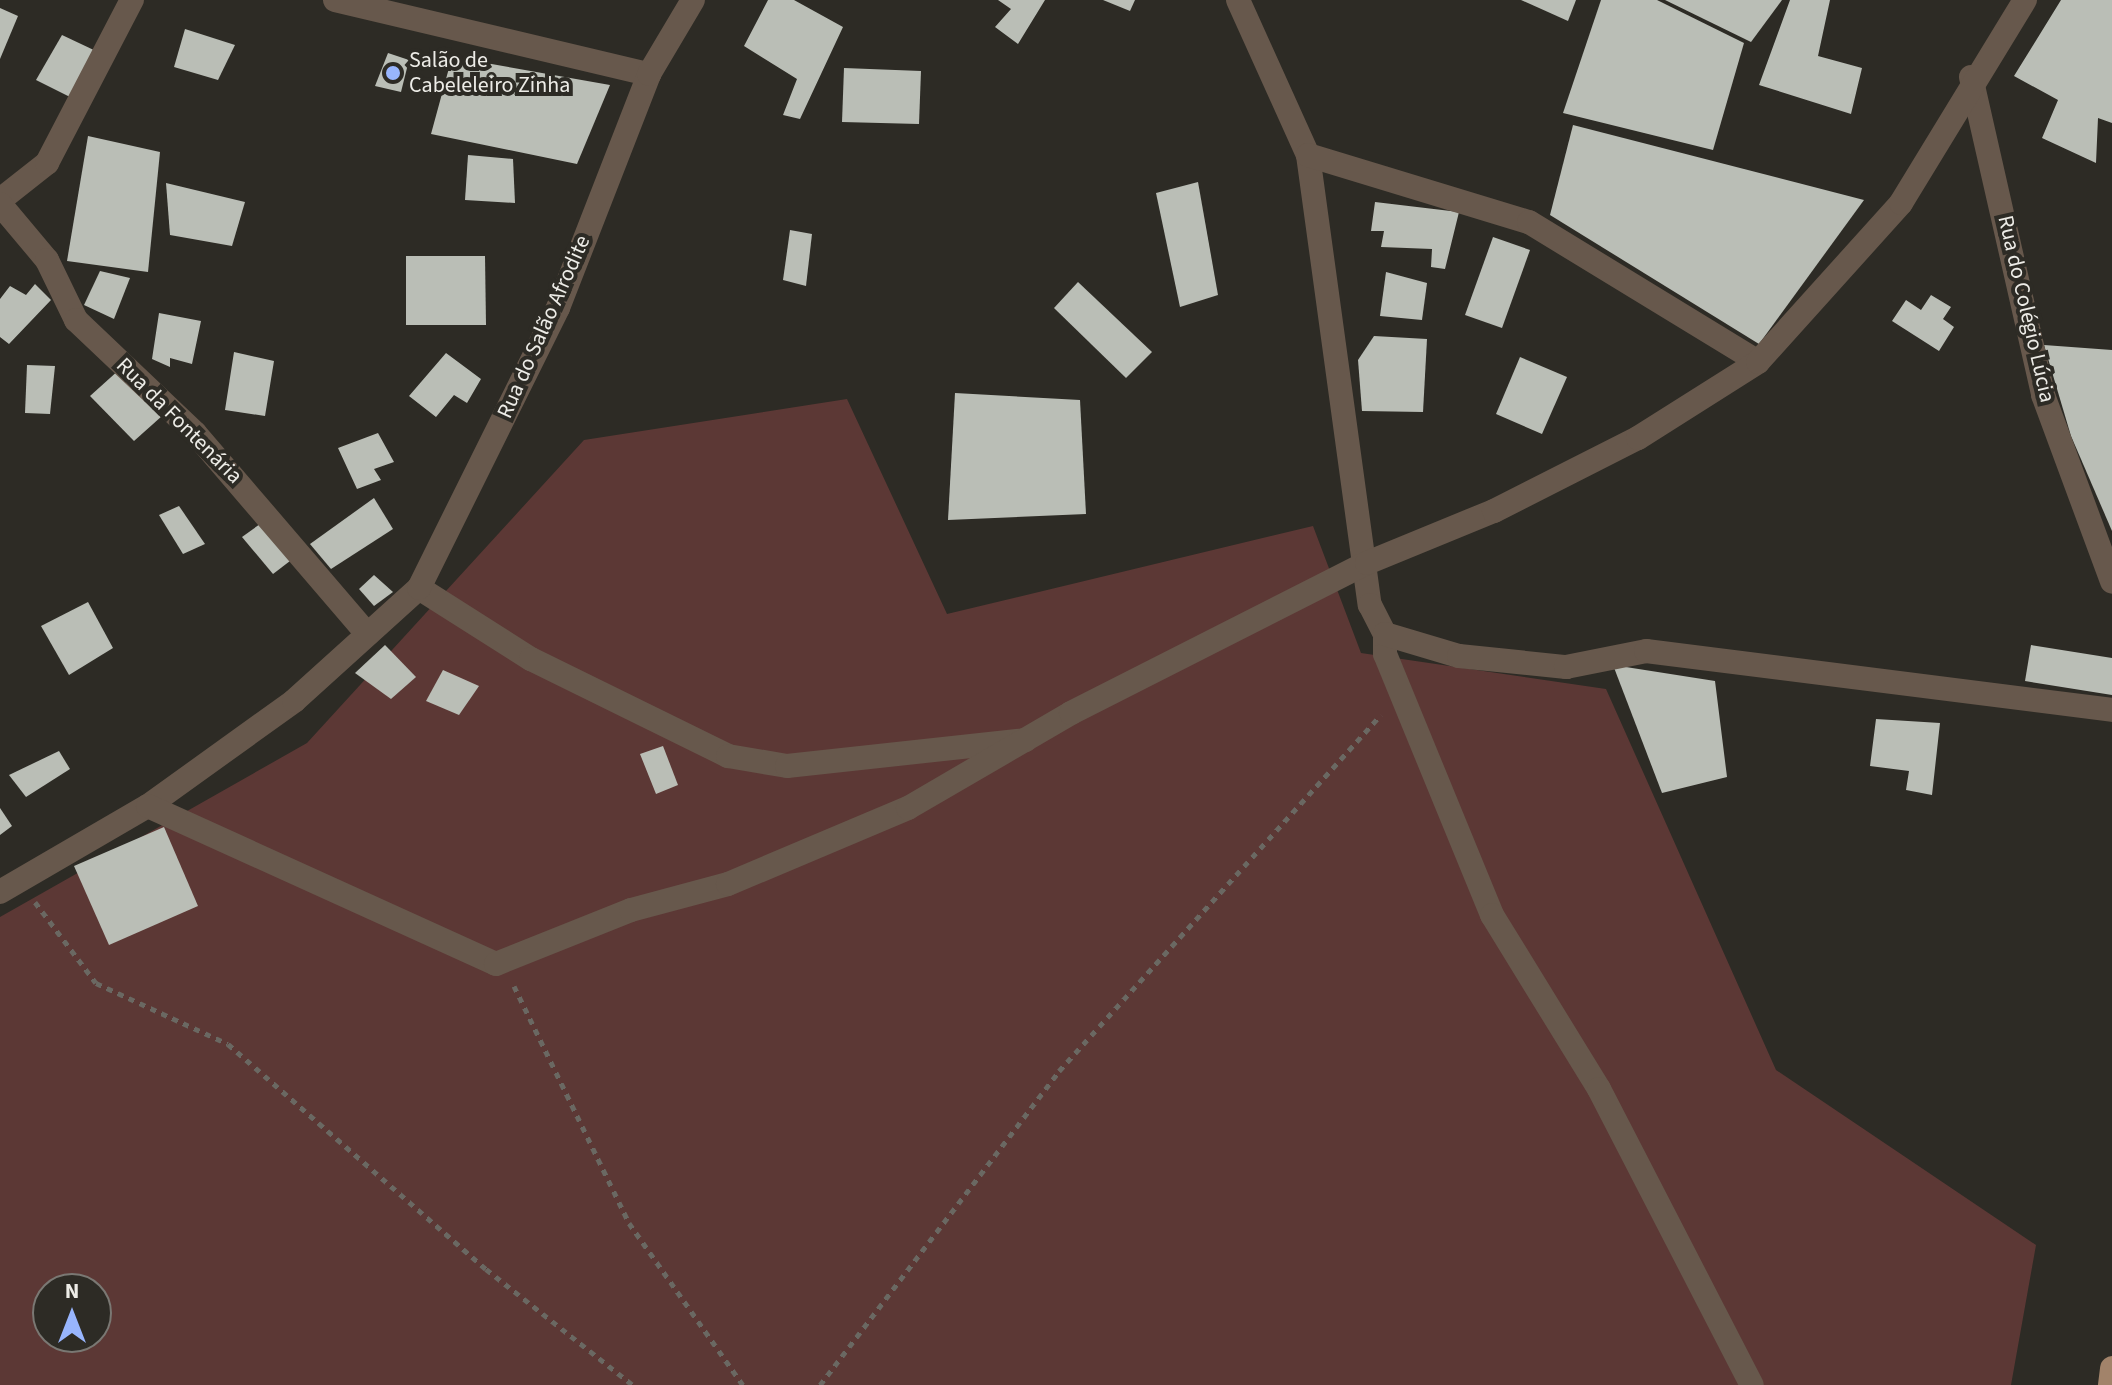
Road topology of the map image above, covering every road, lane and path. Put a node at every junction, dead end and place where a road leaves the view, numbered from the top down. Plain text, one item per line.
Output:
1 (132, 0) edge
2 (335, 0) edge
3 (693, 0) edge
4 (1238, 0) edge
5 (2025, 0) edge
6 (649, 74) junction
7 (1971, 77) junction
8 (1308, 155) junction
9 (0, 202) edge
10 (1758, 362) junction
11 (1367, 563) junction
12 (2112, 582) edge
13 (419, 588) junction
14 (367, 634) junction
15 (1385, 634) junction
16 (1401, 694) junction
17 (2112, 710) edge
18 (1026, 740) junction
19 (148, 806) junction
20 (10, 887) edge
21 (496, 964) junction
22 (2112, 1368) edge
23 (633, 1385) edge
24 (743, 1385) edge
25 (820, 1385) edge
26 (1752, 1385) edge
27 (2110, 1385) edge

1 - 9 street
2 - 6 street
3 - 6 street, Rua do Salão Afrodite
4 - 8 street
5 - 7 street
6 - 13 street, Rua do Salão Afrodite
7 - 10 street
7 - 12 street, Rua do Colégio Lúcia
8 - 10 street
8 - 11 street
9 - 14 street, Rua da Fontenária
10 - 11 street
11 - 15 street
11 - 18 street
13 - 14 street, Rua do Salão Afrodite
13 - 18 street
14 - 19 street, Rua do Salão Afrodite
15 - 16 street
15 - 17 street
16 - 25 path
16 - 26 street
18 - 21 street
19 - 20 street, Rua do Salão Afrodite
19 - 21 street
20 - 23 path
21 - 24 path
22 - 27 main road

